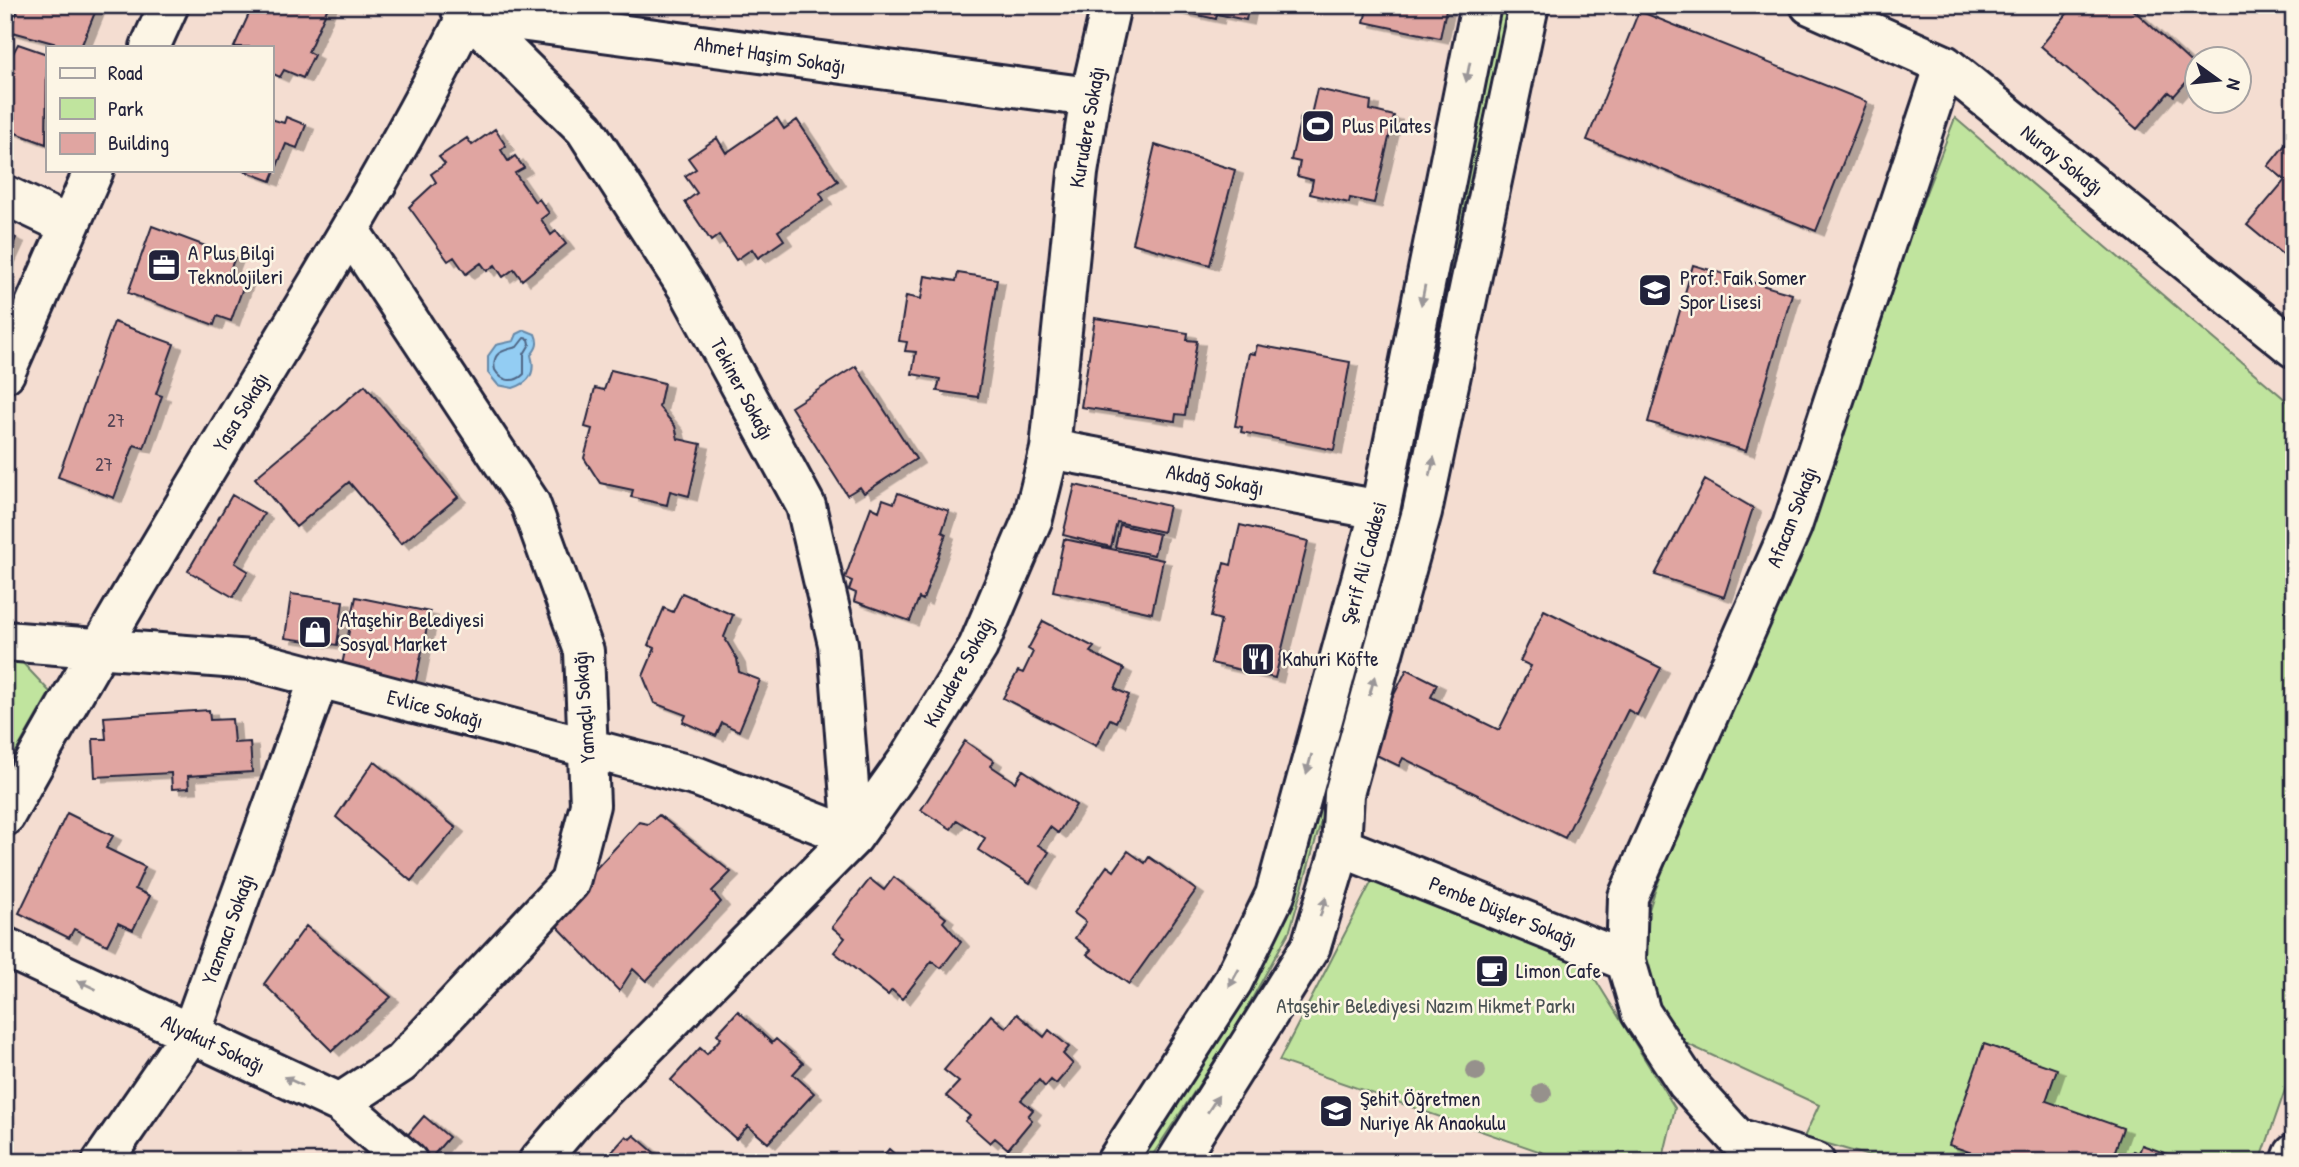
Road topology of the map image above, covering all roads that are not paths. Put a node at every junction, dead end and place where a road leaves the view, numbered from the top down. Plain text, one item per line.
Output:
1 (169, 5) edge
2 (1111, 5) edge
3 (1481, 5) edge
4 (1530, 5) edge
5 (1810, 5) edge
6 (464, 8) edge
7 (150, 46) edge
8 (1945, 65) junction
9 (1090, 97) junction
10 (93, 172) edge
11 (5, 195) edge
12 (68, 225) junction
13 (350, 231) junction
14 (2294, 348) edge
15 (5, 373) edge
16 (1050, 449) junction
17 (1380, 510) junction
18 (5, 641) edge
19 (98, 648) junction
20 (319, 679) junction
21 (588, 746) junction
22 (5, 816) edge
23 (853, 836) junction
24 (1341, 847) junction
25 (5, 947) edge
26 (1626, 961) junction
27 (191, 1033) junction
28 (340, 1103) junction
29 (1733, 1150) edge
30 (2294, 1154) edge
31 (102, 1162) edge
32 (408, 1162) edge
33 (538, 1162) edge
34 (1116, 1162) edge
35 (1175, 1162) edge
36 (1815, 1162) edge
37 (2291, 1162) edge

1 - 7 street
2 - 9 street, Kurudere Sokağı
3 -> 17 street, Şerif Ali Caddesi
24 -> 4 street, Şerif Ali Caddesi
5 - 8 street, Nuray Sokağı
6 - 9 street, Ahmet Haşim Sokağı
6 - 13 street, Yasa Sokağı
6 - 23 street, Tekiner Sokağı
8 - 14 street, Nuray Sokağı
8 - 26 street, Afacan Sokağı
9 - 16 street, Kurudere Sokağı
10 - 12 street
11 - 12 street
12 - 15 street
13 - 19 street, Yasa Sokağı
13 - 21 street, Yamaçlı Sokağı
16 - 17 street, Akdağ Sokağı
16 - 23 street, Kurudere Sokağı
17 -> 34 street, Şerif Ali Caddesi
18 - 19 street, Evlice Sokağı
19 - 20 street, Evlice Sokağı
19 - 22 street, Yasa Sokağı
20 - 21 street, Evlice Sokağı
20 - 27 street, Yazmacı Sokağı
21 - 23 street, Evlice Sokağı
21 - 28 street, Yamaçlı Sokağı
23 - 33 street, Kurudere Sokağı
24 - 26 street, Pembe Düşler Sokağı
35 -> 24 street, Şerif Ali Caddesi
27 -> 25 street, Alyakut Sokağı
26 - 29 street
28 -> 27 street, Alyakut Sokağı
27 - 31 street, Yazmacı Sokağı
28 - 32 street, Alyakut Sokağı
29 - 36 street
30 - 37 street

